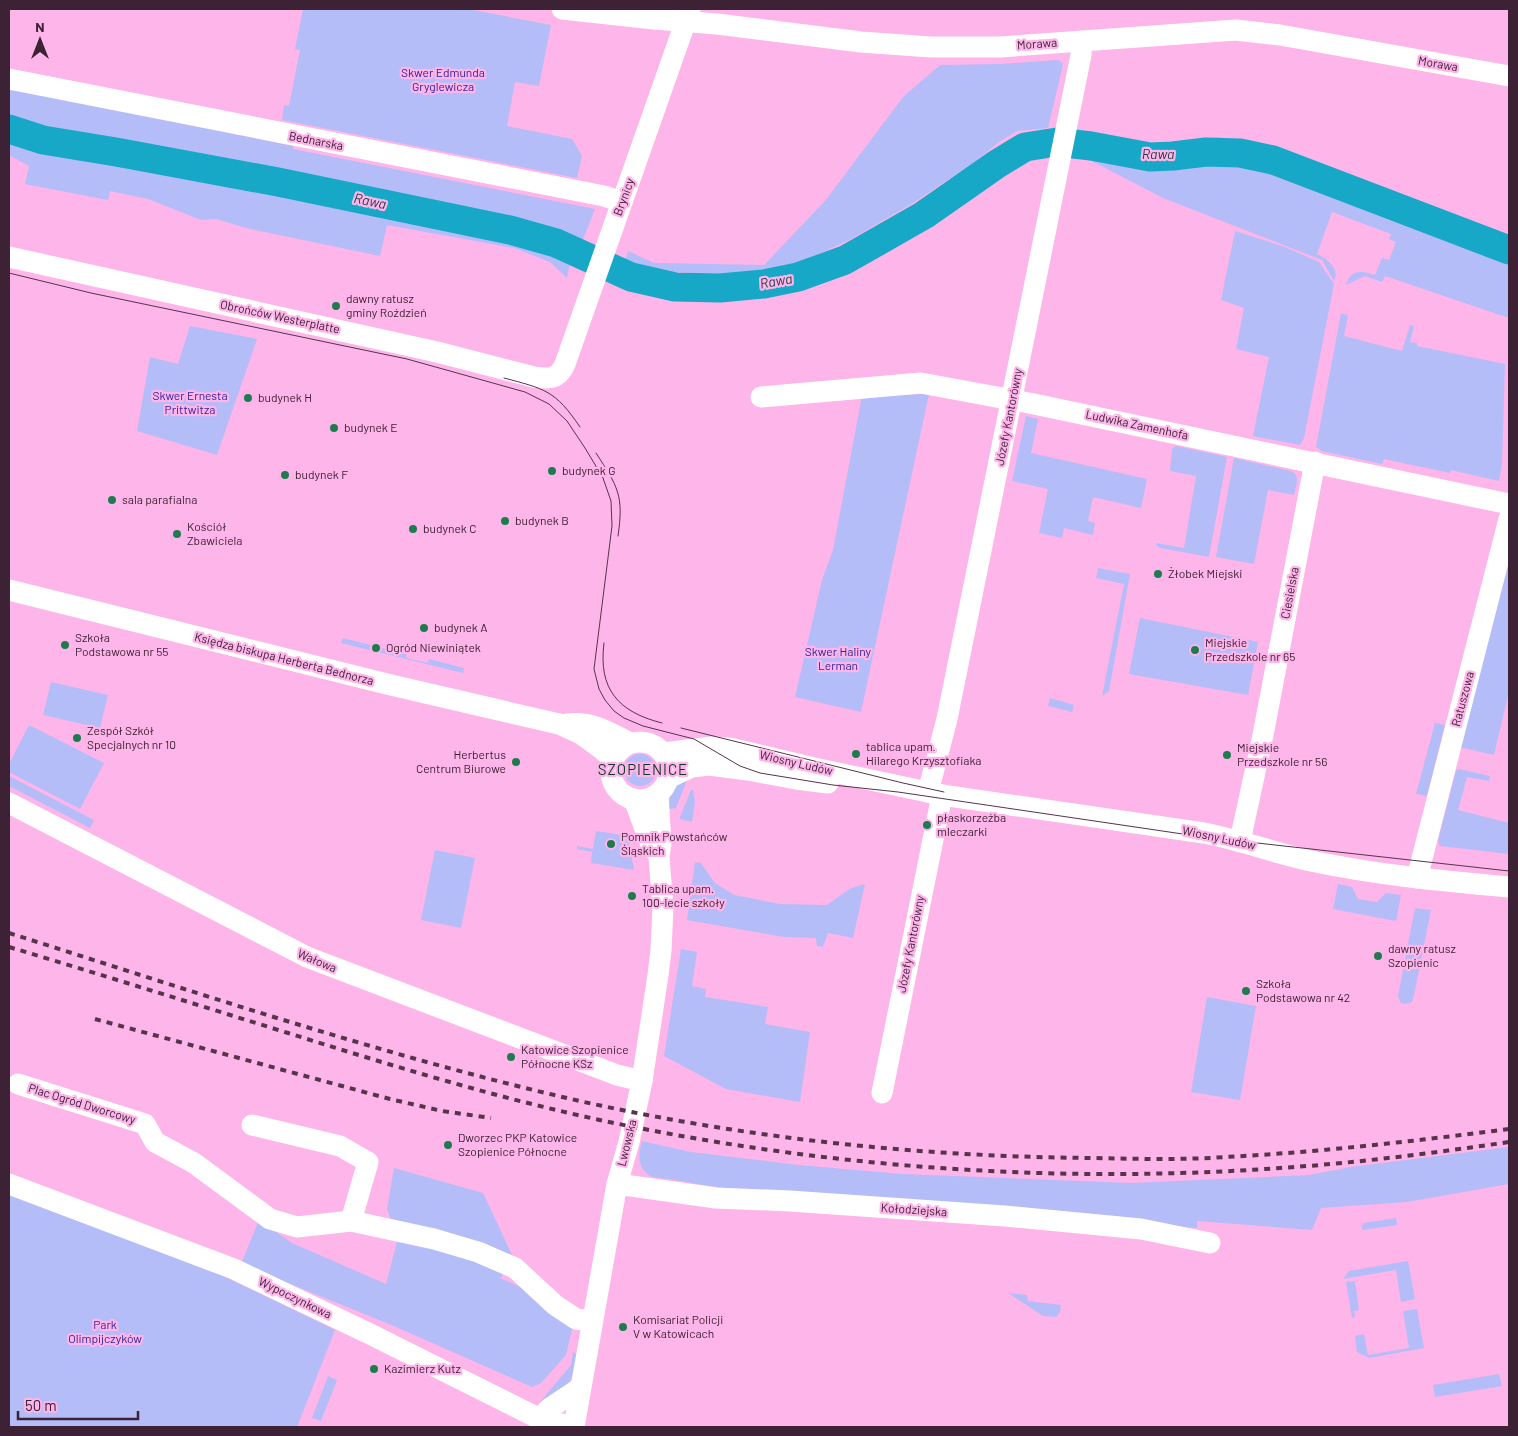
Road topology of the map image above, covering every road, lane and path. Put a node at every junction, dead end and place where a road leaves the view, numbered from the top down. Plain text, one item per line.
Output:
1 (562, 9) edge
2 (688, 15) edge
3 (1081, 41) junction
4 (1509, 76) edge
5 (9, 79) edge
6 (622, 202) junction
7 (9, 257) edge
8 (550, 378) joint
9 (761, 397) dead end
10 (1013, 400) junction
11 (1315, 462) junction
12 (1509, 504) edge
13 (1509, 519) edge
14 (9, 590) edge
15 (560, 724) junction
16 (630, 743) junction
17 (664, 753) junction
18 (612, 760) junction
19 (663, 786) junction
20 (935, 794) junction
21 (634, 799) junction
22 (9, 803) edge
23 (1240, 842) junction
24 (659, 857) junction
25 (1417, 878) junction
26 (1509, 887) edge
27 (642, 1081) junction
28 (18, 1084) dead end
29 (882, 1093) dead end
30 (252, 1125) dead end
31 (9, 1184) edge
32 (617, 1184) junction
33 (352, 1221) junction
34 (1210, 1243) dead end
35 (592, 1321) junction
36 (580, 1388) junction
37 (545, 1419) edge
38 (574, 1423) edge

1 - 2 street, Morawa
2 - 3 street, Morawa
2 - 6 street, Brynicy
3 - 4 street, Morawa
3 - 10 street, Józefy Kantorówny
5 - 6 street, Bednarska
6 - 8 street, Brynicy
7 - 8 street, Obrońców Westerplatte
9 - 10 street, Ludwika Zamenhofa
10 - 11 street, Ludwika Zamenhofa
10 - 20 street, Józefy Kantorówny
11 - 12 street, Ludwika Zamenhofa
11 - 23 street, Ciesielska
13 - 25 street, Ratuszowa
14 - 15 street, Księdza biskupa Herberta Bednorza
15 - 16 street, Księdza biskupa Herberta Bednorza
15 - 18 street, Księdza biskupa Herberta Bednorza
16 - 17 street
16 - 18 street
17 - 19 street
17 - 20 street, Wiosny Ludów
18 - 21 street
19 - 20 street, Wiosny Ludów
19 - 21 street
19 - 24 street, Lwowska
20 - 23 street, Wiosny Ludów
20 - 29 street, Józefy Kantorówny
21 - 24 street, Lwowska
22 - 27 street, Wałowa
23 - 25 street, Wiosny Ludów
24 - 27 street, Lwowska
25 - 26 street, Wiosny Ludów
27 - 32 street, Lwowska
28 - 33 street, Plac Ogród Dworcowy
30 - 33 street
31 - 37 street, Wypoczynkowa
32 - 34 street, Kołodziejska
32 - 35 street, Lwowska
33 - 35 street, Plac Ogród Dworcowy
35 - 36 street, Lwowska
36 - 37 street
36 - 38 street, Lwowska
37 - 38 street, Wypoczynkowa

